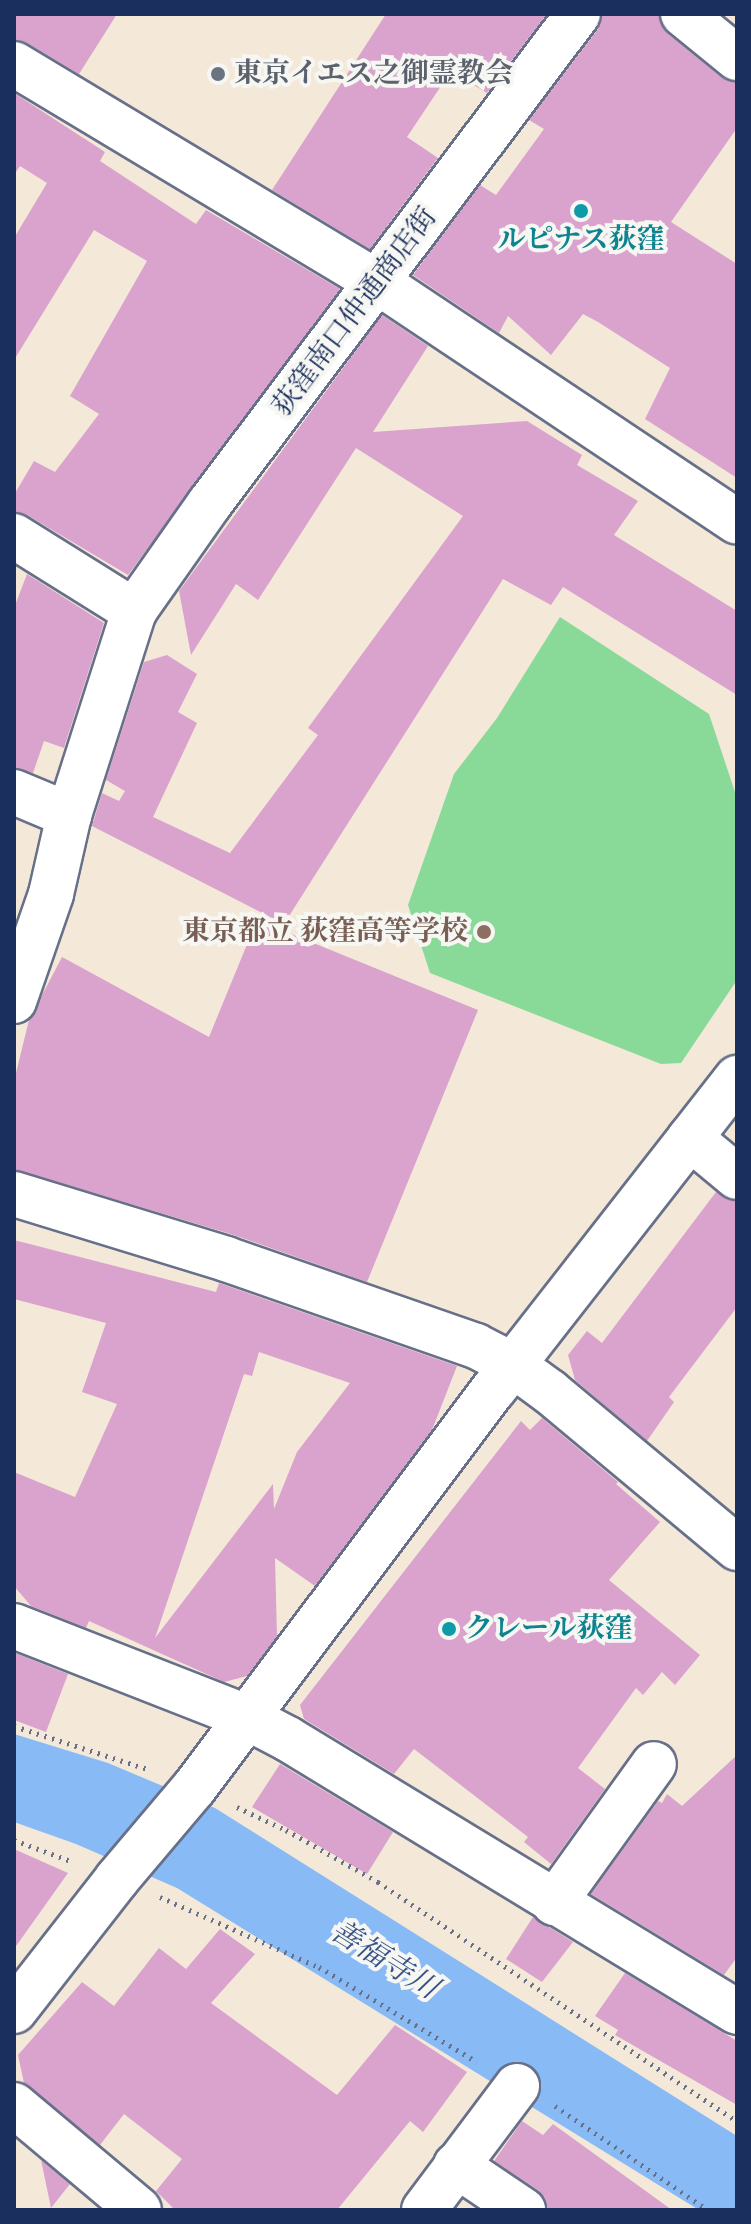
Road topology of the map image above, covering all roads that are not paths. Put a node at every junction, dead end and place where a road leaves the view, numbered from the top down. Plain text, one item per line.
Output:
1 (578, 14) edge
2 (683, 14) edge
3 (737, 58) edge
4 (14, 64) edge
5 (379, 283) junction
6 (737, 522) edge
7 (14, 536) edge
8 (134, 611) junction
9 (14, 792) edge
10 (69, 815) junction
11 (14, 1001) edge
12 (737, 1078) edge
13 (690, 1138) junction
14 (737, 1177) edge
15 (14, 1194) edge
16 (513, 1365) junction
17 (737, 1548) edge
18 (14, 1626) edge
19 (246, 1717) junction
20 (654, 1764) dead end
21 (554, 1903) junction
22 (14, 2011) edge
23 (737, 2012) edge
24 (517, 2086) road end
25 (14, 2105) edge
26 (456, 2165) junction
27 (139, 2210) edge
28 (424, 2210) edge
29 (523, 2210) edge

1 - 5 street, 荻窪南口仲通商店街
2 - 3 street
4 - 5 street
5 - 6 street
5 - 8 street, 荻窪南口仲通商店街
7 - 8 street
8 - 10 street, 荻窪南口仲通商店街
9 - 10 street
10 - 11 street, 荻窪南口仲通商店街
12 - 13 street
13 - 14 street
13 - 16 street
15 - 16 street
16 - 17 street
16 - 19 street
18 - 19 street
19 - 21 street
19 - 22 street
20 - 21 street
21 - 23 street
24 - 26 street
25 - 27 street
26 - 28 street
26 - 29 street

